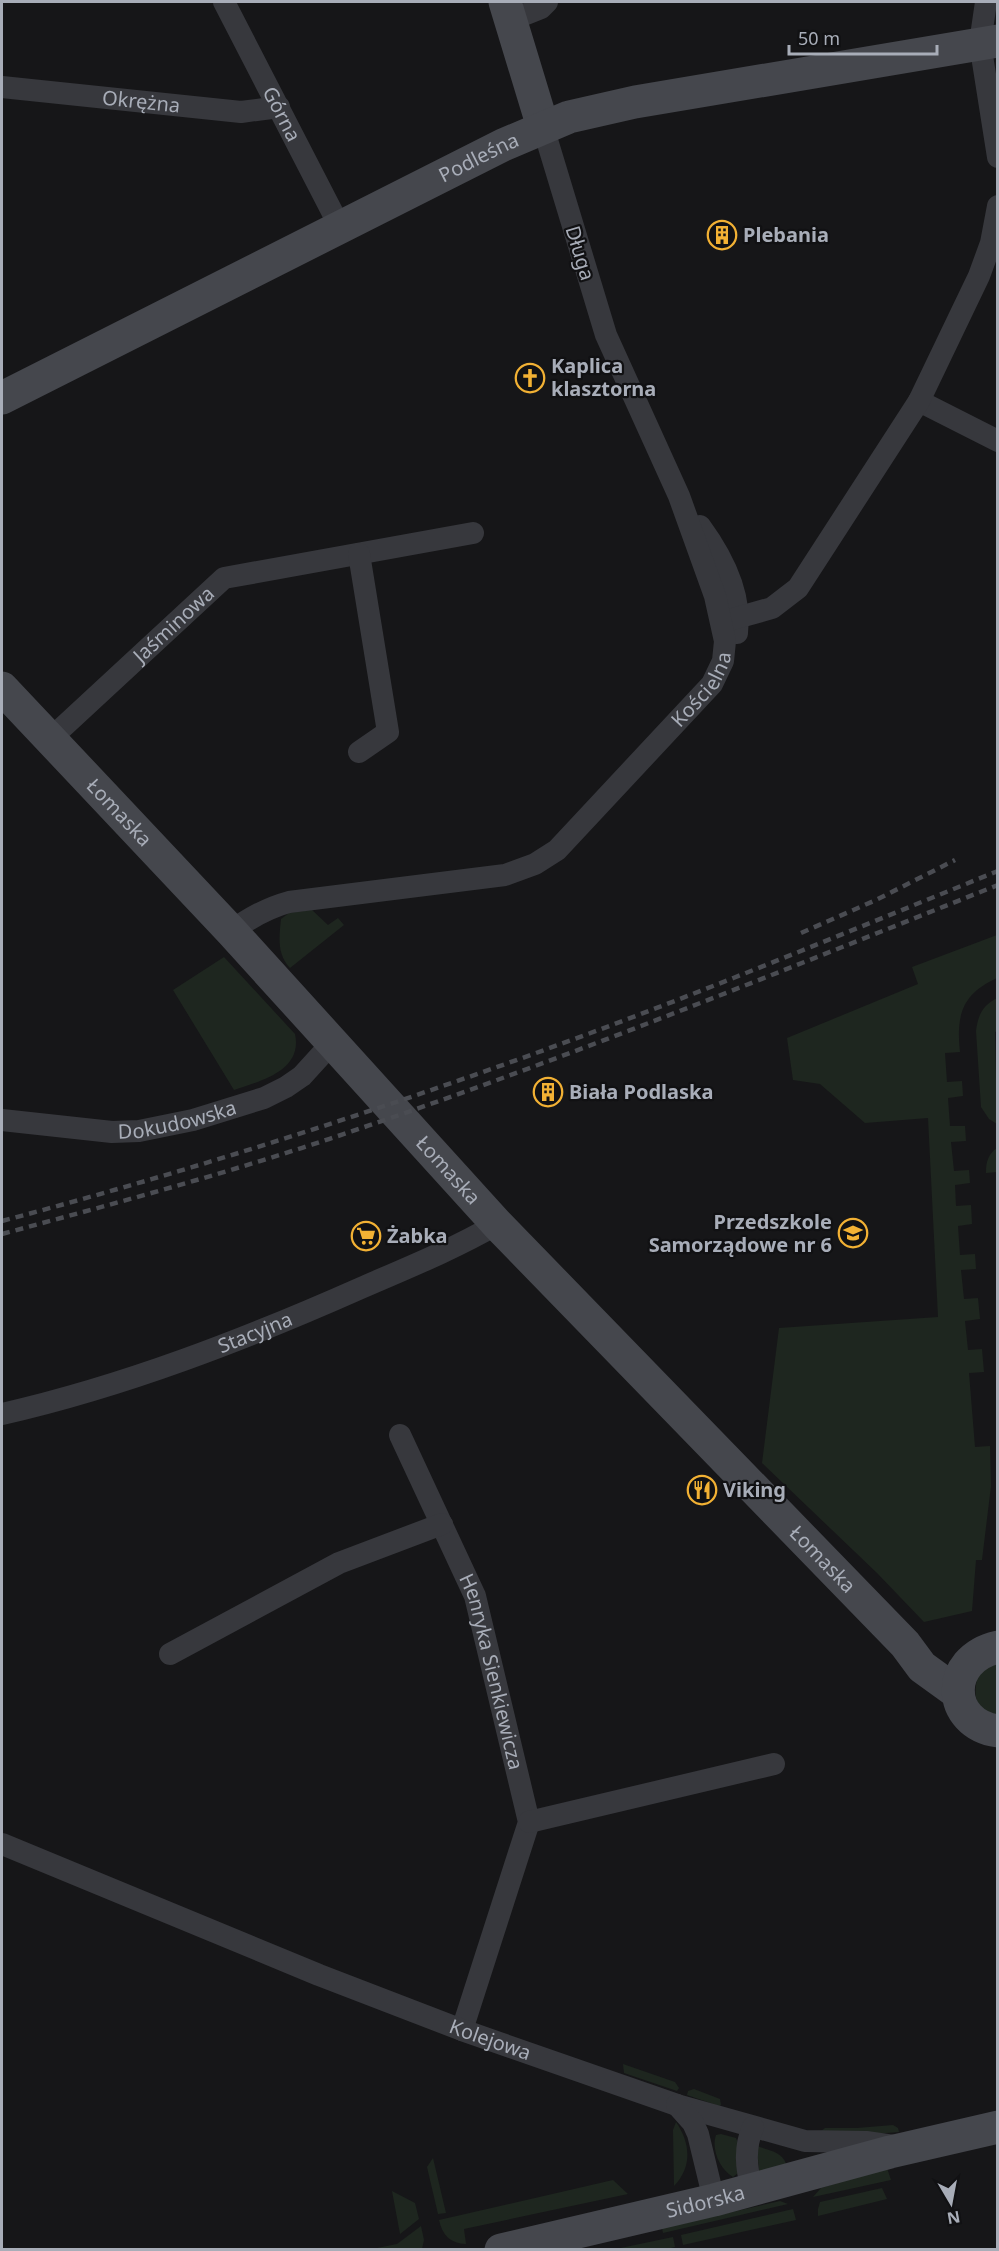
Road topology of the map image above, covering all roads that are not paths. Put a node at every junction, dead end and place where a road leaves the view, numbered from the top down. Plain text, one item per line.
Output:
1 (224, 2) edge
2 (547, 2) edge
3 (986, 2) edge
4 (508, 11) edge
5 (988, 42) edge
6 (2, 87) edge
7 (279, 107) junction
8 (543, 127) junction
9 (998, 157) edge
10 (998, 206) edge
11 (340, 227) junction
12 (2, 398) edge
13 (919, 401) junction
14 (998, 441) edge
15 (473, 533) dead end
16 (359, 554) junction
17 (731, 620) junction
18 (2, 688) edge
19 (50, 740) junction
20 (359, 752) dead end
21 (231, 931) junction
22 (332, 1044) junction
23 (2, 1120) edge
24 (497, 1224) junction
25 (2, 1414) edge
26 (400, 1435) dead end
27 (442, 1524) junction
28 (905, 1644) junction
29 (984, 1653) edge
30 (170, 1654) dead end
31 (958, 1693) junction
32 (996, 1733) edge
33 (774, 1764) dead end
34 (529, 1822) junction
35 (2, 1844) edge
36 (462, 2030) junction
37 (677, 2105) junction
38 (753, 2127) junction
39 (998, 2127) edge
40 (907, 2147) junction
41 (752, 2190) junction
42 (714, 2200) junction
43 (501, 2250) edge

1 - 7 street, Górna
2 - 4 street
3 - 5 street
4 - 8 street, Długa
5 - 8 street, Podleśna
5 - 9 street
6 - 7 street, Okrężna
7 - 11 street, Górna
8 - 11 street, Podleśna
8 - 17 street, Długa
10 - 13 street
11 - 12 street, Podleśna
13 - 14 street
13 - 17 street
15 - 16 street, Jaśminowa
16 - 19 street, Jaśminowa
16 - 20 street
17 - 21 street, Kościelna
18 - 19 street, Łomaska
19 - 21 street, Łomaska
21 - 22 street, Łomaska
22 - 23 street, Dokudowska
22 - 24 street, Łomaska
24 - 25 street, Stacyjna
24 - 28 street, Łomaska
26 - 27 street, Henryka Sienkiewicza
27 - 30 street
27 - 34 street, Henryka Sienkiewicza
28 - 29 street
28 - 31 street, Łomaska
29 - 31 street
31 - 32 street
33 - 34 street
34 - 36 street
35 - 36 street, Kolejowa
36 - 37 street, Kolejowa
37 - 38 street, Kolejowa
37 - 42 street
38 - 40 street, Kolejowa
38 - 41 street
39 - 40 street, Kolejowa
40 - 41 street, Sidorska
41 - 42 street, Sidorska
42 - 43 street, Sidorska

